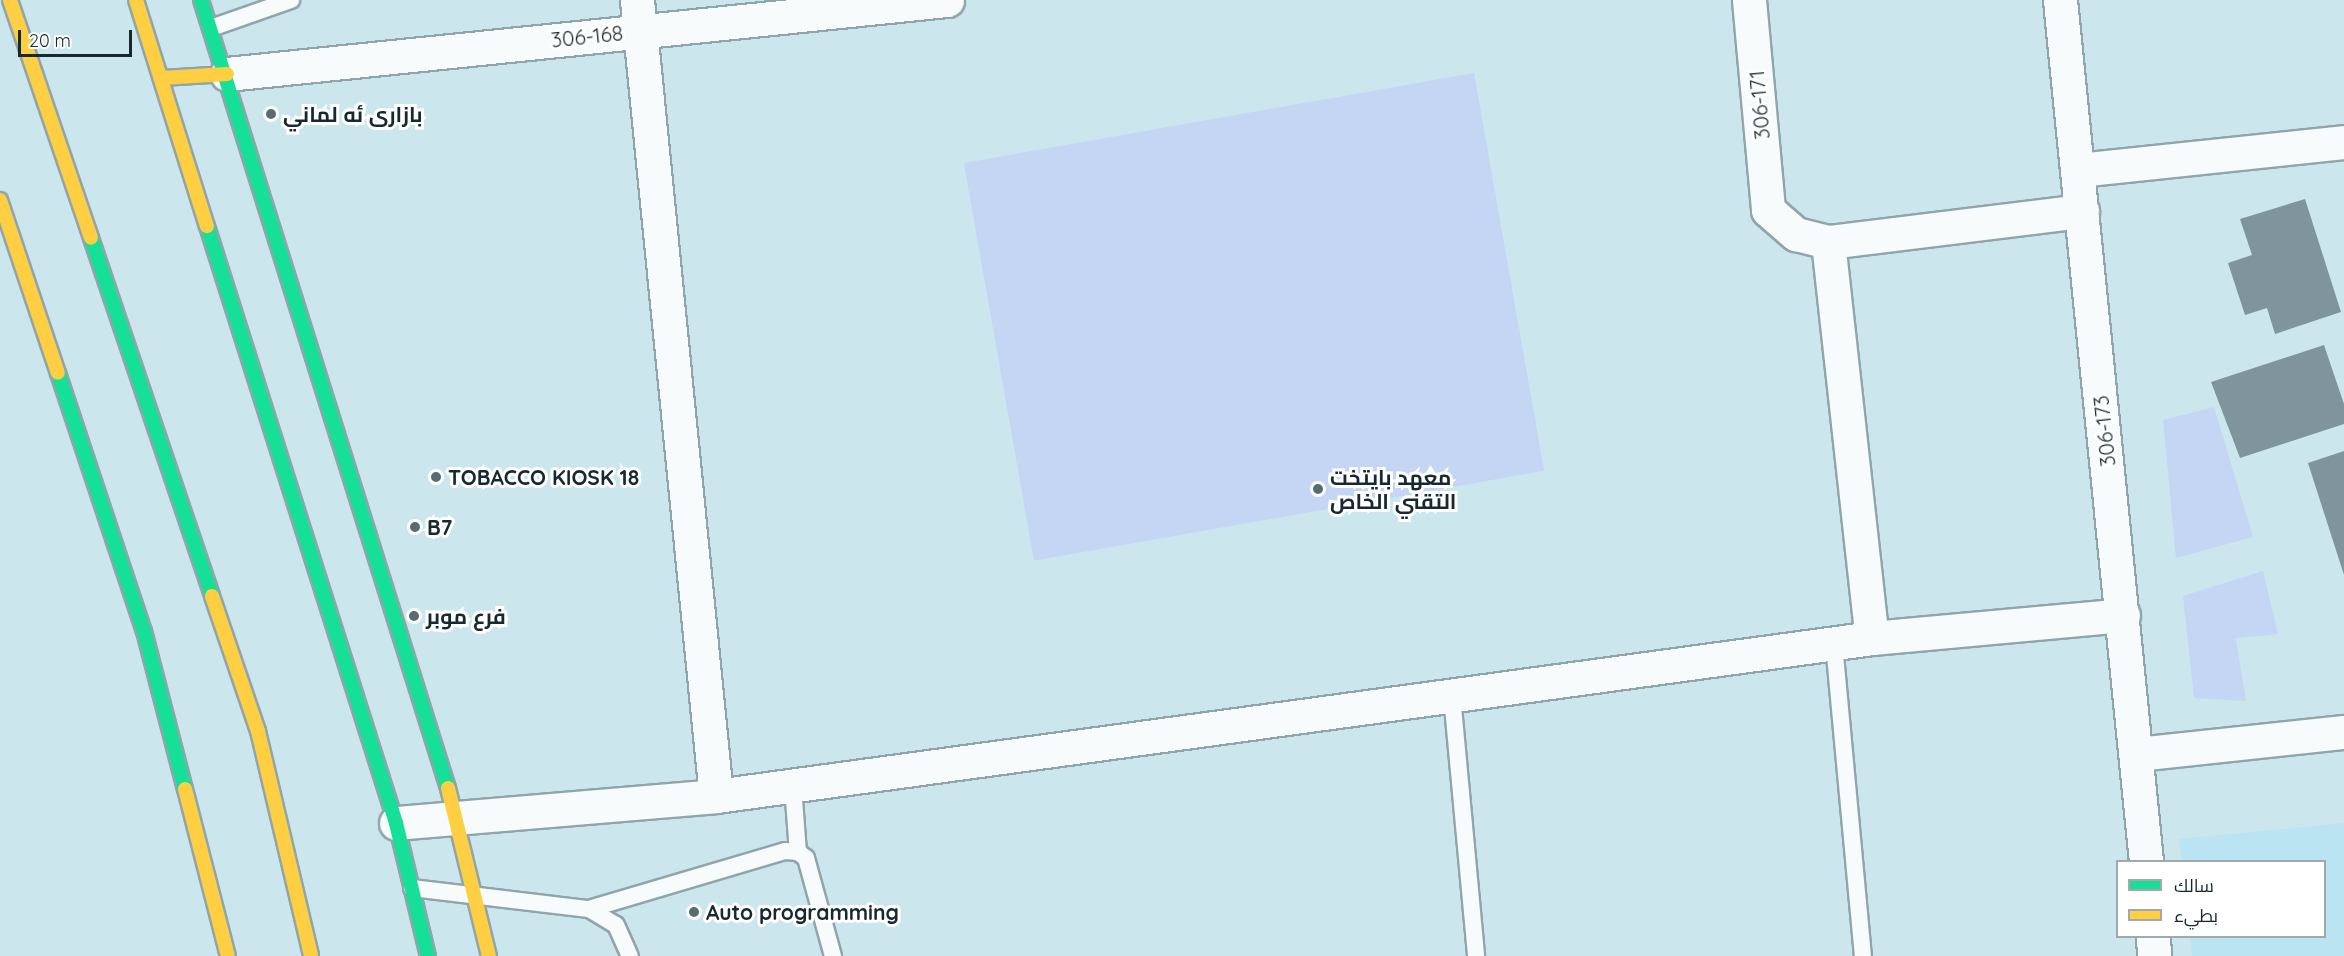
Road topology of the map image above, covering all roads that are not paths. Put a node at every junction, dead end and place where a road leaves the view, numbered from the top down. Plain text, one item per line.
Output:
1 (10, 0) edge
2 (136, 0) edge
3 (201, 0) edge
4 (291, 0) edge
5 (945, 0) edge
6 (1749, 0) edge
7 (2060, 0) edge
8 (638, 15) edge
9 (211, 28) junction
10 (226, 74) junction
11 (162, 78) junction
12 (2344, 142) edge
13 (2078, 171) junction
14 (0, 200) edge
15 (2082, 212) junction
16 (1828, 242) junction
17 (2123, 615) junction
18 (1872, 638) junction
19 (1834, 644) junction
20 (1452, 696) junction
21 (2344, 732) edge
22 (2137, 754) junction
23 (793, 786) junction
24 (716, 796) junction
25 (457, 817) junction
26 (396, 822) junction
27 (798, 852) junction
28 (2146, 860) edge
29 (412, 888) junction
30 (476, 895) junction
31 (589, 909) junction
32 (2152, 938) edge
33 (228, 956) edge
34 (311, 956) edge
35 (428, 956) edge
36 (489, 956) edge
37 (630, 956) edge
38 (833, 956) edge
39 (1476, 956) edge
40 (1863, 956) edge
41 (2154, 956) edge

1 - 34 main road
2 - 11 main road
3 - 9 main road
4 - 9 lane
5 - 8 street, 306-168
6 - 16 street, 306-171
7 - 13 street, 306-173
8 - 10 street, 306-168
8 - 24 street
9 - 10 main road
10 - 11 main road
10 - 25 main road
11 - 26 main road
12 - 13 street
13 - 15 street, 306-173
14 - 33 main road
15 - 16 street
15 - 17 street, 306-173
16 - 18 street
17 - 18 street
17 - 22 street, 306-173
18 - 19 street
19 - 20 street
19 - 40 lane
20 - 23 street
20 - 39 lane
21 - 22 street
22 - 28 street, 306-173
23 - 24 street
23 - 27 lane
24 - 25 street
25 - 26 street
25 - 30 main road
26 - 29 main road
27 - 31 lane
27 - 38 lane
29 - 30 lane
29 - 35 main road
30 - 31 lane
30 - 36 main road
31 - 37 lane
32 - 41 street

